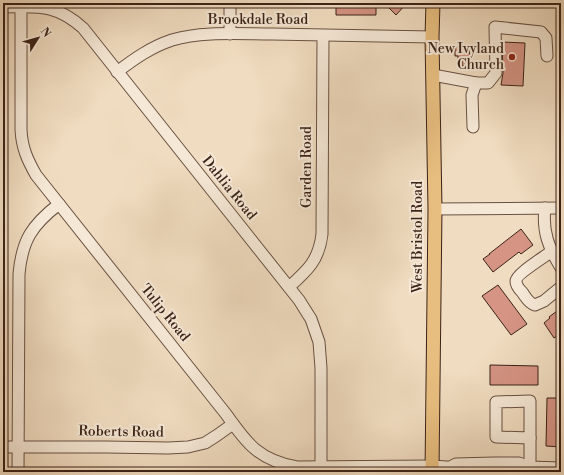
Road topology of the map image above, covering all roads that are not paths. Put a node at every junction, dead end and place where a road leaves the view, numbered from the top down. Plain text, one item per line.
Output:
1 (230, 3) edge
2 (432, 3) edge
3 (21, 5) edge
4 (3, 7) edge
5 (230, 34) junction
6 (323, 36) junction
7 (432, 37) junction
8 (547, 56) dead end
9 (117, 72) junction
10 (433, 75) junction
11 (476, 83) junction
12 (473, 128) dead end
13 (59, 204) junction
14 (545, 208) junction
15 (561, 208) edge
16 (435, 209) junction
17 (552, 251) junction
18 (561, 268) edge
19 (289, 287) junction
20 (561, 287) edge
21 (233, 424) junction
22 (530, 438) junction
23 (3, 446) edge
24 (18, 446) junction
25 (530, 467) junction
26 (448, 468) junction
27 (561, 468) edge
28 (321, 469) edge
29 (432, 469) edge
30 (18, 472) edge
31 (460, 472) edge

1 - 5 street
2 - 7 main road, West Bristol Road
3 - 4 street, Dahlia Road
3 - 9 street, Dahlia Road
3 - 13 street, Tulip Road
5 - 6 street, Brookdale Road
5 - 9 street, Brookdale Road
6 - 7 street, Brookdale Road
6 - 19 street, Garden Road
7 - 10 main road, West Bristol Road
8 - 11 street
9 - 19 street, Dahlia Road
10 - 11 street
10 - 16 main road, West Bristol Road
11 - 12 street
13 - 21 street, Tulip Road
13 - 24 street
14 - 15 street
14 - 16 street
14 - 17 street
16 - 29 main road, West Bristol Road
17 - 18 street
17 - 20 street
19 - 28 street, Dahlia Road
21 - 24 street, Roberts Road
21 - 28 street, Tulip Road
22 - 22 street
22 - 25 street
23 - 24 street, Roberts Road
24 - 30 street
25 - 26 street, Tulip Road
25 - 27 street, Tulip Road
25 - 31 street, Tulip Road
26 - 29 street, Tulip Road
26 - 31 street, Tulip Road
28 - 29 street, Tulip Road

